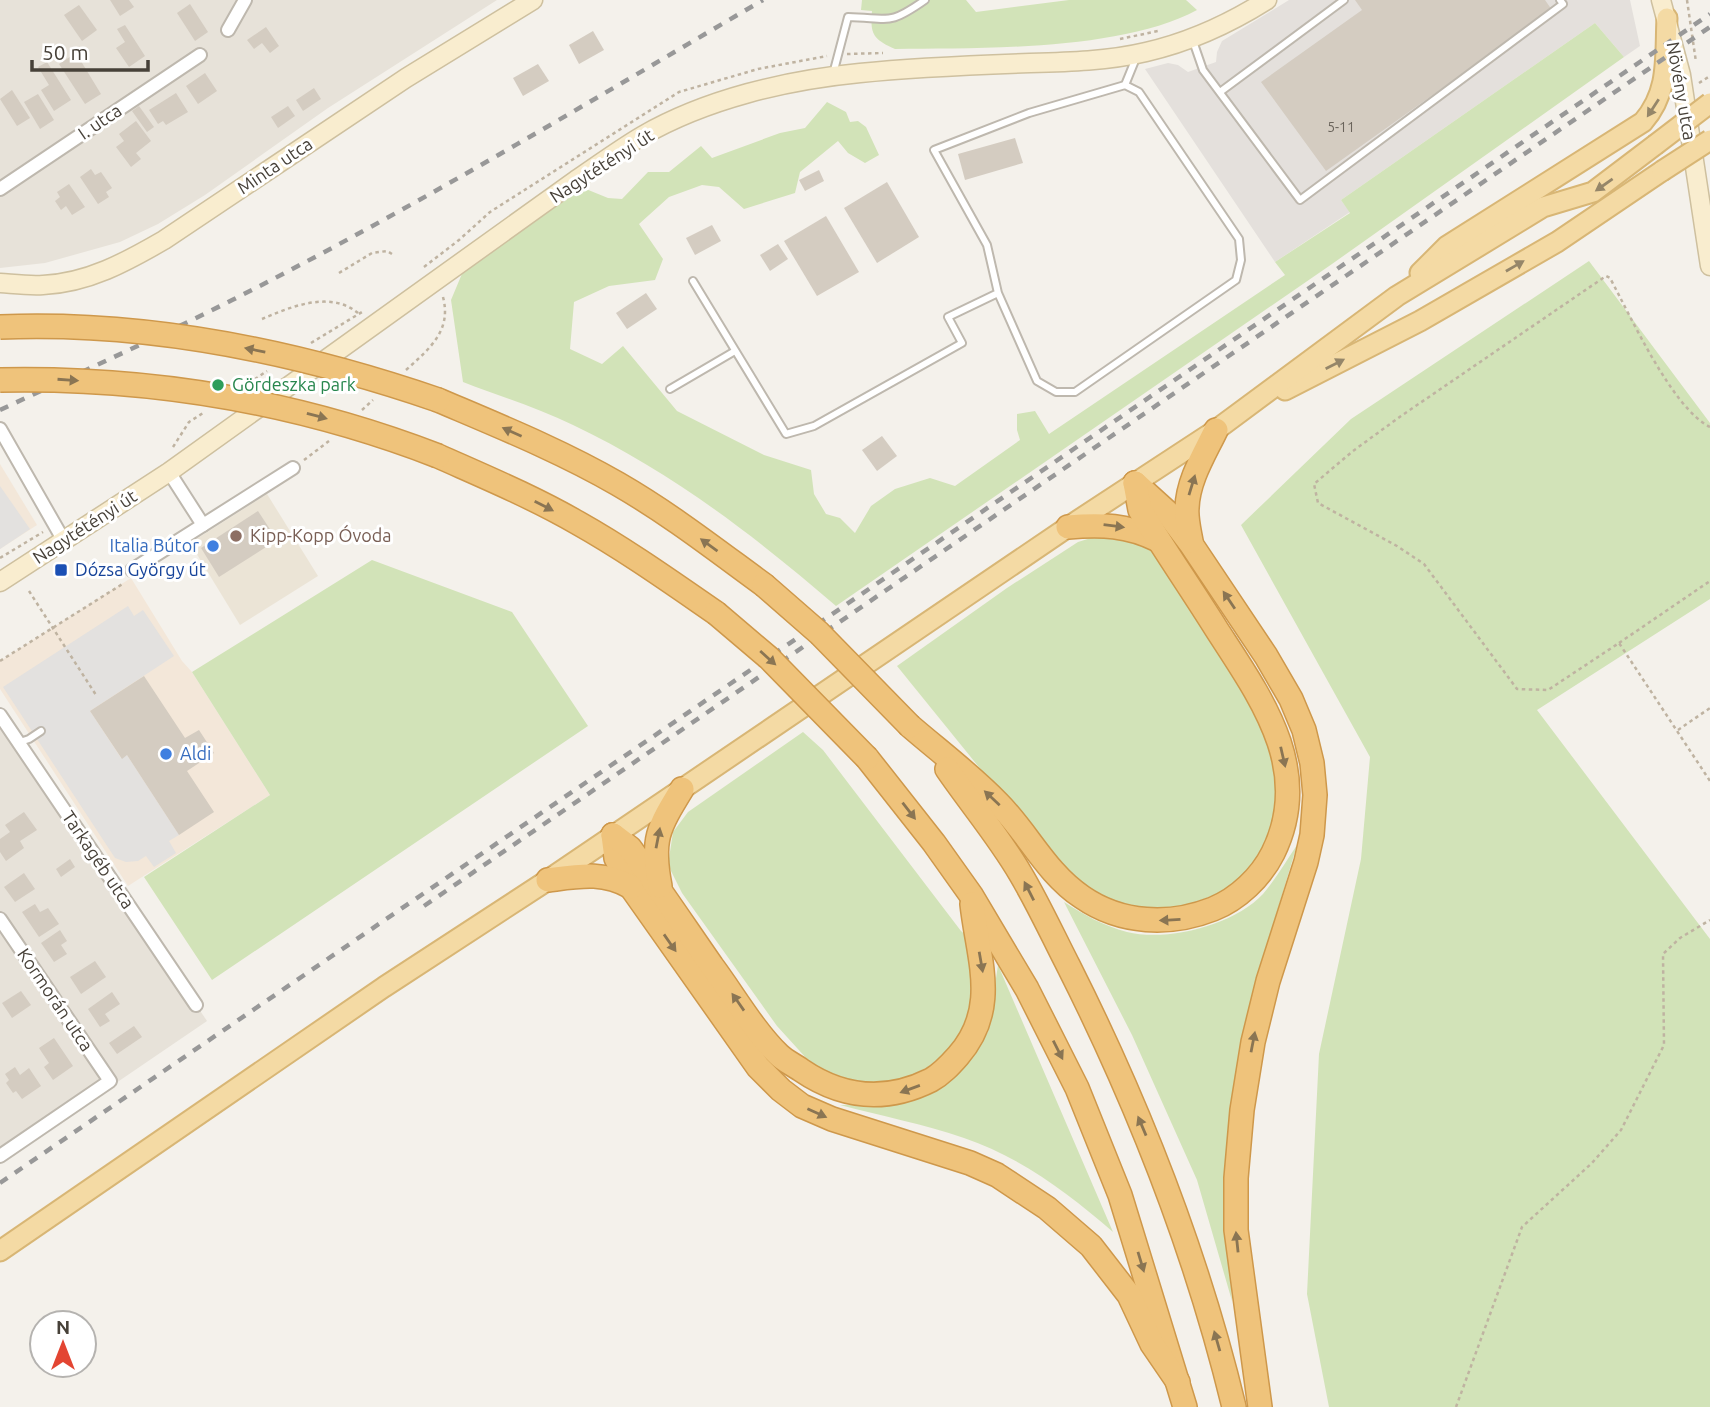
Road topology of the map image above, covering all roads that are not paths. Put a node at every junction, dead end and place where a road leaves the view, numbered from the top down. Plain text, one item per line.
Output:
1 (245, 0) edge
2 (533, 0) edge
3 (925, 0) edge
4 (1267, 0) edge
5 (1344, 0) edge
6 (1560, 0) edge
7 (1664, 9) edge
8 (228, 30) dead end
9 (1192, 39) junction
10 (1138, 54) junction
11 (200, 55) dead end
12 (832, 76) junction
13 (1125, 85) junction
14 (1220, 92) junction
15 (1710, 103) edge
16 (1710, 140) edge
17 (0, 189) edge
18 (1710, 266) edge
19 (693, 281) dead end
20 (0, 283) edge
21 (43, 285) junction
22 (0, 289) edge
23 (998, 293) junction
24 (1397, 296) junction
25 (0, 327) edge
26 (735, 351) junction
27 (0, 380) edge
28 (670, 389) dead end
29 (1223, 424) junction
30 (0, 429) edge
31 (293, 468) dead end
32 (169, 472) junction
33 (1135, 483) junction
34 (203, 525) junction
35 (1068, 527) junction
36 (1158, 540) junction
37 (64, 541) junction
38 (1191, 544) junction
39 (132, 570) road end
40 (0, 582) edge
41 (0, 715) edge
42 (910, 726) junction
43 (41, 731) dead end
44 (18, 742) junction
45 (682, 789) junction
46 (613, 835) junction
47 (548, 880) junction
48 (631, 887) junction
49 (661, 893) junction
50 (971, 894) junction
51 (0, 919) edge
52 (196, 1006) dead end
53 (0, 1156) edge
54 (0, 1251) edge
55 (1178, 1382) junction
56 (1185, 1407) edge
57 (1234, 1407) edge
58 (1260, 1407) edge

1 - 8 street
2 - 21 main road, Minta utca
3 - 12 lane
4 - 9 main road, Nagytétényi út
5 - 14 lane
6 - 14 lane
7 - 18 main road, Növény utca
7 -> 24 main road
9 - 10 main road, Nagytétényi út
9 - 14 lane
10 - 12 main road, Nagytétényi út
10 - 13 lane
11 - 17 street, I. utca
12 - 32 main road, Nagytétényi út
13 - 23 lane
13 - 23 lane
15 -> 24 main road, bridge
29 -> 16 main road, bridge
19 - 26 lane
20 - 21 main road, Minta utca
21 - 22 main road
23 - 26 lane
24 - 29 main road
42 -> 25 highway, bridge
26 - 28 lane
27 -> 50 highway, bridge
29 - 33 main road
38 -> 29 highway
30 - 37 street
31 - 34 street
32 - 34 street
32 - 37 main road, Nagytétényi út
33 - 35 main road
33 - 36 highway
33 - 38 highway
34 - 39 street
35 -> 36 highway
35 - 45 main road
36 -> 42 highway
37 - 40 main road, Nagytétényi út
58 -> 38 highway
41 - 44 street, Tarkagéb utca
57 -> 42 highway
43 - 44 lane
44 - 52 street, Tarkagéb utca
45 - 46 main road
49 -> 45 highway
46 - 47 main road
46 - 48 highway
46 - 49 highway
47 - 48 highway
47 - 54 main road
48 -> 55 highway
50 -> 49 highway
50 -> 55 highway
51 - 53 street, Kormorán utca
55 - 56 highway

